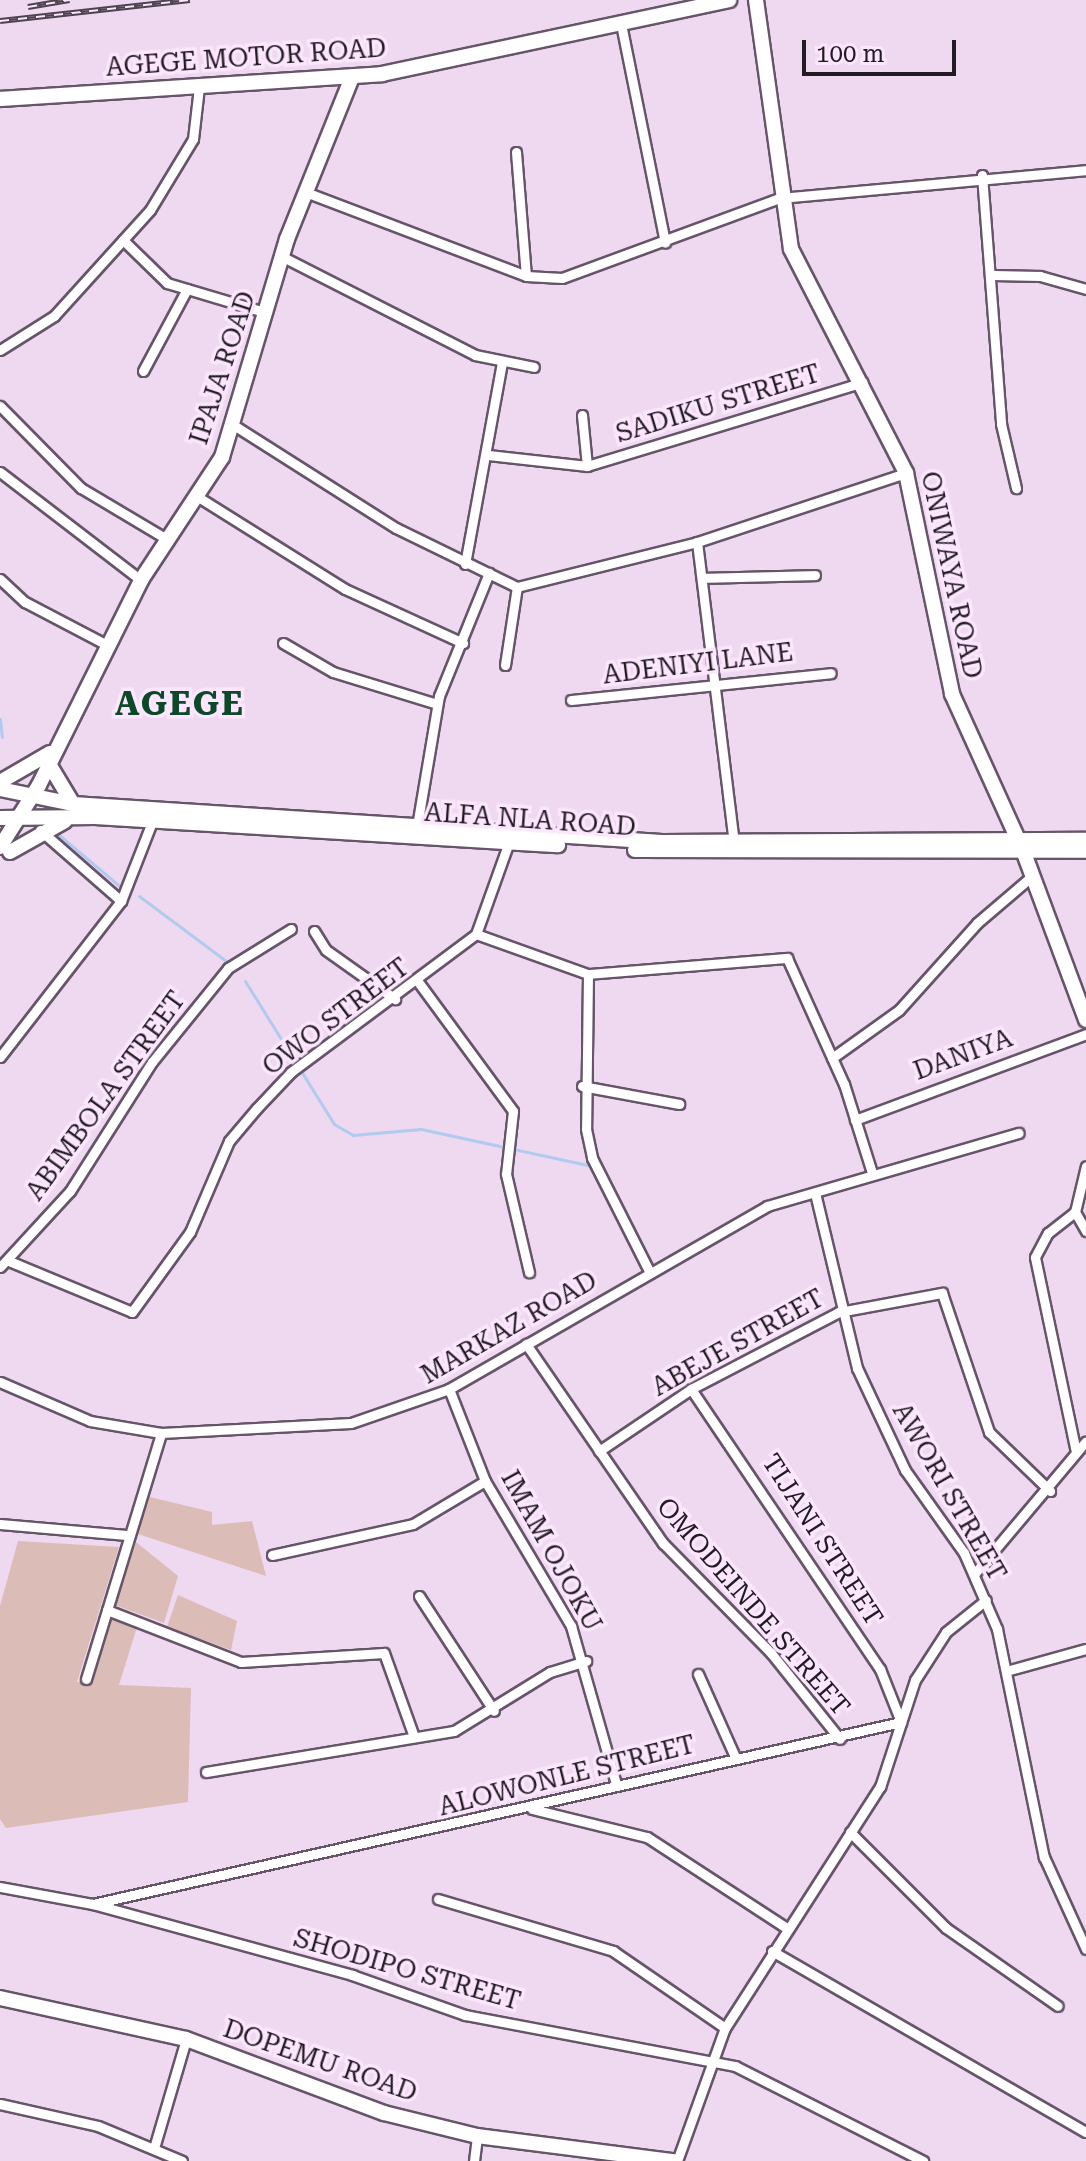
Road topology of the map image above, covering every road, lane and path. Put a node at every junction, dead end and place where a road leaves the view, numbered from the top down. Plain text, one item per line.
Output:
1 (729, 0) edge
2 (756, 0) edge
3 (621, 24) junction
4 (352, 77) junction
5 (199, 87) junction
6 (0, 99) edge
7 (516, 152) dead end
8 (1086, 170) edge
9 (982, 175) junction
10 (308, 193) junction
11 (779, 198) junction
12 (123, 240) junction
13 (665, 243) junction
14 (285, 258) junction
15 (993, 275) junction
16 (526, 276) junction
17 (187, 289) junction
18 (1086, 289) edge
19 (264, 312) junction
20 (0, 350) edge
21 (502, 363) junction
22 (534, 367) dead end
23 (143, 371) dead end
24 (863, 382) junction
25 (0, 406) edge
26 (582, 415) dead end
27 (232, 424) junction
28 (488, 455) junction
29 (587, 466) junction
30 (0, 472) edge
31 (906, 473) junction
32 (1016, 488) dead end
33 (195, 495) junction
34 (165, 538) junction
35 (697, 542) junction
36 (465, 564) junction
37 (489, 573) junction
38 (815, 575) dead end
39 (703, 578) junction
40 (0, 579) edge
41 (141, 580) junction
42 (517, 587) junction
43 (283, 643) dead end
44 (463, 643) junction
45 (105, 644) junction
46 (505, 665) dead end
47 (831, 673) dead end
48 (712, 680) junction
49 (571, 700) dead end
50 (437, 704) junction
51 (60, 740) junction
52 (49, 764) junction
53 (2, 791) edge
54 (35, 792) junction
55 (73, 804) junction
56 (27, 816) junction
57 (95, 817) junction
58 (154, 817) junction
59 (0, 818) edge
60 (417, 826) junction
61 (40, 830) junction
62 (511, 837) junction
63 (1086, 840) edge
64 (734, 847) junction
65 (1021, 847) junction
66 (5, 849) edge
67 (1086, 851) edge
68 (0, 864) edge
69 (1032, 876) junction
70 (121, 901) junction
71 (291, 929) dead end
72 (314, 931) dead end
73 (476, 934) junction
74 (588, 974) junction
75 (419, 983) junction
76 (395, 999) junction
77 (1086, 1020) edge
78 (1086, 1034) edge
79 (0, 1057) edge
80 (832, 1058) junction
81 (582, 1086) junction
82 (679, 1104) dead end
83 (855, 1120) junction
84 (1019, 1133) dead end
85 (1086, 1166) edge
86 (872, 1173) junction
87 (815, 1193) junction
88 (1075, 1212) junction
89 (1086, 1231) edge
90 (9, 1261) junction
91 (0, 1267) edge
92 (529, 1272) dead end
93 (650, 1273) junction
94 (839, 1312) junction
95 (526, 1344) junction
96 (1, 1385) edge
97 (449, 1389) junction
98 (691, 1389) junction
99 (161, 1433) junction
100 (1086, 1441) edge
101 (599, 1451) junction
102 (1076, 1452) junction
103 (485, 1481) junction
104 (1050, 1491) junction
105 (0, 1524) edge
106 (127, 1535) junction
107 (272, 1555) dead end
108 (975, 1573) junction
109 (419, 1596) dead end
110 (986, 1600) junction
111 (107, 1610) junction
112 (1086, 1649) edge
113 (586, 1661) junction
114 (1006, 1671) junction
115 (698, 1674) dead end
116 (86, 1679) dead end
117 (494, 1711) junction
118 (901, 1722) junction
119 (414, 1737) junction
120 (840, 1739) junction
121 (736, 1759) junction
122 (206, 1772) dead end
123 (616, 1784) junction
124 (531, 1809) junction
125 (850, 1832) junction
126 (1, 1890) edge
127 (438, 1899) dead end
128 (93, 1904) junction
129 (785, 1927) junction
130 (1086, 1949) edge
131 (772, 1951) junction
132 (0, 1998) edge
133 (1058, 2006) dead end
134 (725, 2028) junction
135 (186, 2039) junction
136 (711, 2062) junction
137 (0, 2104) edge
138 (1086, 2132) edge
139 (477, 2136) junction
140 (154, 2148) junction
141 (182, 2161) edge
142 (474, 2161) edge
143 (675, 2161) edge
144 (923, 2161) edge

1 - 3 main road, AGEGE MOTOR ROAD
2 - 11 main road, ONIWAYA ROAD
3 - 4 main road, AGEGE MOTOR ROAD
3 - 13 street
4 - 5 main road, AGEGE MOTOR ROAD
4 - 10 main road, IPAJA ROAD
5 - 6 main road, AGEGE MOTOR ROAD
5 - 12 street
7 - 16 street
8 - 9 street
9 - 11 street
9 - 15 street
10 - 14 main road, IPAJA ROAD
10 - 16 street
11 - 13 street
11 - 24 main road, ONIWAYA ROAD
12 - 17 street
12 - 20 street
13 - 16 street
14 - 19 main road, IPAJA ROAD
14 - 21 street
15 - 18 street
15 - 32 street
17 - 19 street
17 - 23 street
19 - 27 main road, IPAJA ROAD
21 - 22 street
21 - 28 street
24 - 29 street, SADIKU STREET
24 - 31 main road, ONIWAYA ROAD
25 - 34 street
26 - 29 street
27 - 33 main road, IPAJA ROAD
27 - 36 street
28 - 29 street
28 - 36 street
30 - 41 street
31 - 35 street
31 - 65 main road, ONIWAYA ROAD
33 - 34 main road, IPAJA ROAD
33 - 44 street
34 - 41 main road, IPAJA ROAD
35 - 39 street
35 - 42 street
36 - 37 street
37 - 42 street
37 - 44 street
38 - 39 street
39 - 48 street
40 - 45 street
41 - 45 main road, IPAJA ROAD
42 - 46 street
43 - 50 street
44 - 50 street
45 - 51 main road, IPAJA ROAD
47 - 48 street, ADENIYI LANE
48 - 49 street, ADENIYI LANE
48 - 64 street
50 - 60 street
51 - 52 main road, IPAJA ROAD
51 - 53 main road
52 - 54 main road, IPAJA ROAD
52 - 55 main road
53 - 54 main road, ALFA NLA ROAD
54 - 55 main road, ALFA NLA ROAD
54 - 56 main road, IPAJA ROAD
55 - 58 main road, ALFA NLA ROAD
56 - 57 main road, ALFA NLA ROAD
56 - 59 main road, ALFA NLA ROAD
56 - 66 main road, IPAJA ROAD
57 - 58 main road, ALFA NLA ROAD
57 - 61 main road
58 - 60 main road, ALFA NLA ROAD
58 - 62 main road, ALFA NLA ROAD
58 - 70 street
60 - 62 main road, ALFA NLA ROAD
61 - 66 main road
61 - 70 street
62 - 64 main road, ALFA NLA ROAD
62 - 73 street, OWO STREET
63 - 65 main road
64 - 65 main road, ALFA NLA ROAD
65 - 67 main road
65 - 69 main road, ONIWAYA ROAD
66 - 68 main road, IPAJA ROAD
69 - 77 main road, ONIWAYA ROAD
69 - 80 street
70 - 79 street
71 - 90 street, ABIMBOLA STREET
72 - 76 street
73 - 74 street
73 - 75 street, OWO STREET
74 - 80 street
74 - 81 street
75 - 76 street, OWO STREET
75 - 92 street
76 - 90 street, OWO STREET
78 - 83 street, DANIYA
80 - 83 street
81 - 82 street
81 - 93 street
83 - 86 street
84 - 86 street, MARKAZ ROAD
85 - 88 street
86 - 87 street, MARKAZ ROAD
87 - 93 street, MARKAZ ROAD
87 - 94 street, AWORI STREET
88 - 89 street
88 - 102 street
90 - 91 street, ABIMBOLA STREET
93 - 95 street, MARKAZ ROAD
94 - 98 street, ABEJE STREET
94 - 104 street, ABEJE STREET
94 - 108 street, AWORI STREET
95 - 97 street, MARKAZ ROAD
95 - 101 street, OMODEINDE STREET
96 - 99 street, MARKAZ ROAD
97 - 99 street, MARKAZ ROAD
97 - 103 street, IMAM OJOKU
98 - 101 street, ABEJE STREET
98 - 118 street, TIJANI STREET
99 - 106 street
100 - 102 street
101 - 120 street, OMODEINDE STREET
102 - 104 street
103 - 107 street
103 - 113 street, IMAM OJOKU
104 - 108 street
105 - 106 street
106 - 111 street
108 - 110 street, AWORI STREET
109 - 117 street
110 - 114 street, AWORI STREET
110 - 118 street
111 - 116 street
111 - 119 street
112 - 114 street
113 - 117 street
113 - 123 street, IMAM OJOKU
114 - 130 street, AWORI STREET
115 - 121 street
117 - 119 street
118 - 120 street, ALOWONLE STREET
118 - 125 street
119 - 122 street
120 - 121 street, ALOWONLE STREET
121 - 123 street, ALOWONLE STREET
123 - 124 street, ALOWONLE STREET
124 - 128 street, ALOWONLE STREET
124 - 129 street
125 - 129 street
125 - 133 street
126 - 128 street, SHODIPO STREET
127 - 134 street
128 - 136 street, SHODIPO STREET
129 - 131 street
131 - 134 street
131 - 138 street
132 - 135 main road, DOPEMU ROAD
134 - 136 street
135 - 139 main road, DOPEMU ROAD
135 - 140 street
136 - 143 street
136 - 144 street, SHODIPO STREET
137 - 140 street
139 - 142 street
139 - 143 main road, DOPEMU ROAD
140 - 141 street

